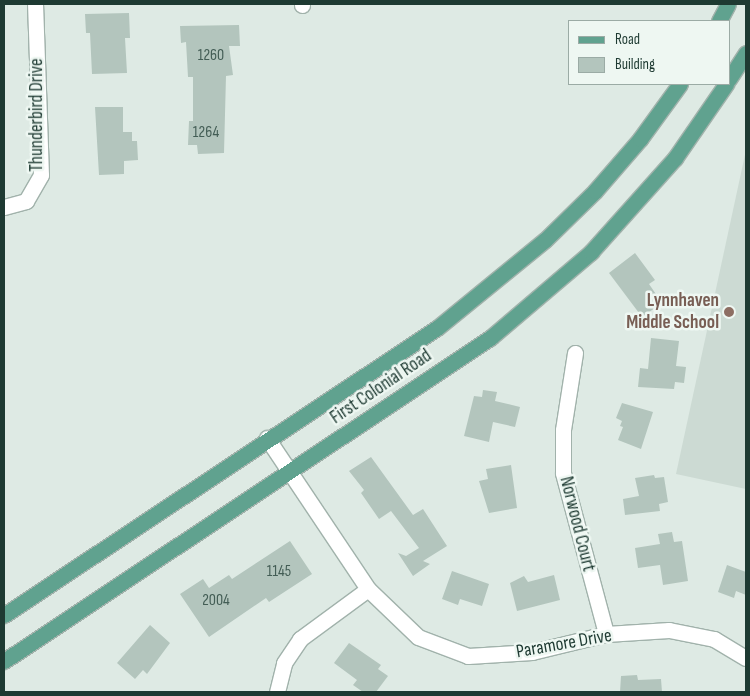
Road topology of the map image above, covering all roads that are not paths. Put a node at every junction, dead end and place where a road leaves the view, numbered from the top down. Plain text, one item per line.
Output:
1 (35, 4) edge
2 (728, 4) edge
3 (720, 20) edge
4 (746, 53) edge
5 (730, 77) edge
6 (679, 85) edge
7 (725, 85) edge
8 (4, 206) edge
9 (575, 353) dead end
10 (267, 438) junction
11 (290, 471) junction
12 (368, 589) junction
13 (4, 615) edge
14 (606, 634) junction
15 (746, 658) edge
16 (4, 661) edge
17 (277, 692) edge

1 - 8 street, Thunderbird Drive
2 - 3 main road
4 - 5 main road
6 - 10 main road, First Colonial Road
7 - 11 main road, First Colonial Road
9 - 14 street, Norwood Court
10 - 11 street, Paramore Drive
10 - 13 main road, First Colonial Road
11 - 12 street, Paramore Drive
11 - 16 main road, First Colonial Road
12 - 14 street, Paramore Drive
12 - 17 street
14 - 15 street, Paramore Drive

